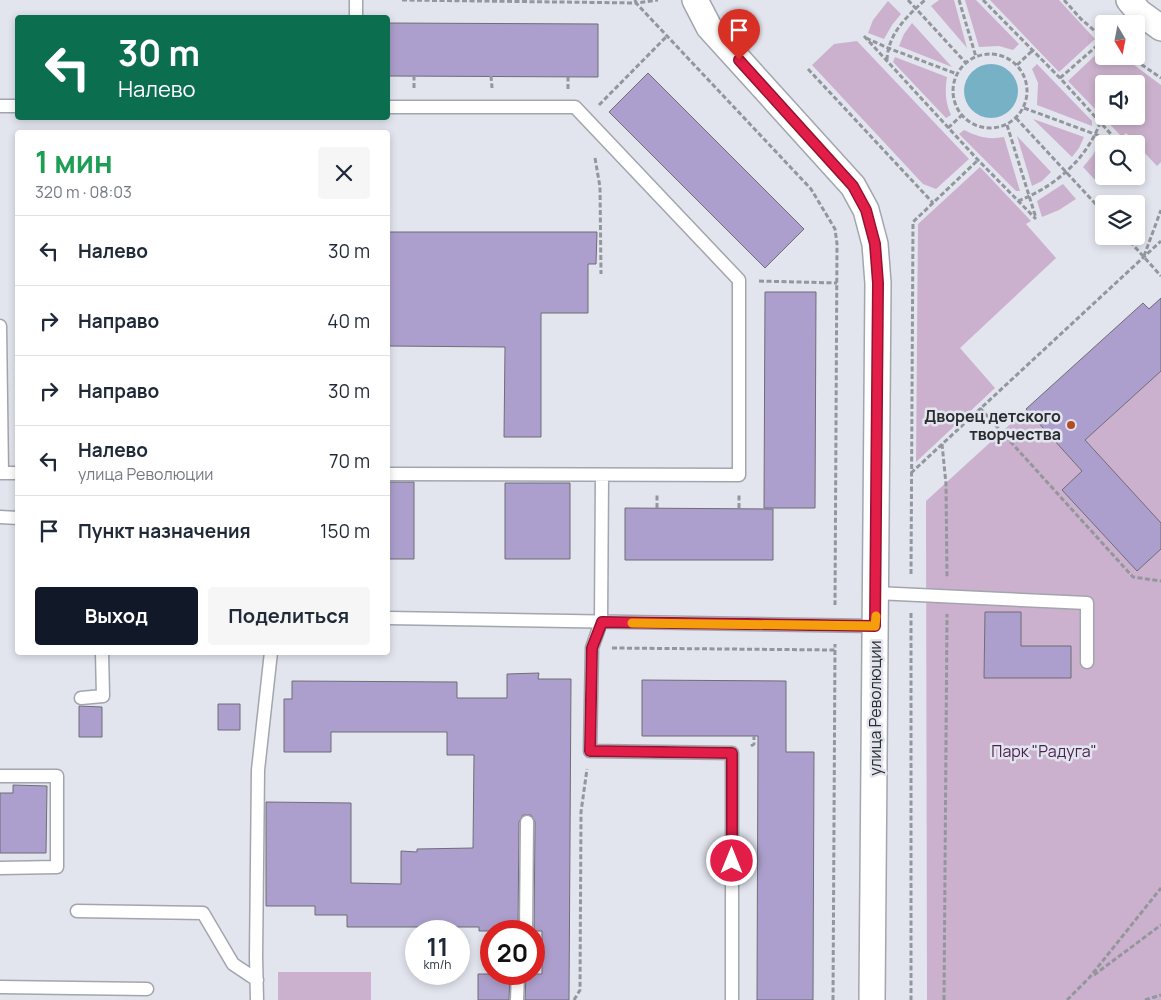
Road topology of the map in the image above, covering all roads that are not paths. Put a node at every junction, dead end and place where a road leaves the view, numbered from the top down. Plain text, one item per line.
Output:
1 (356, 0) edge
2 (695, 0) edge
3 (1129, 0) edge
4 (356, 15) edge
5 (1161, 28) edge
6 (0, 106) edge
7 (15, 106) edge
8 (390, 107) edge
9 (0, 326) edge
10 (1, 473) edge
11 (15, 473) edge
12 (390, 474) edge
13 (602, 474) junction
14 (0, 517) edge
15 (15, 518) edge
16 (876, 593) junction
17 (390, 618) edge
18 (602, 622) junction
19 (875, 626) junction
20 (102, 655) edge
21 (271, 655) edge
22 (1087, 662) dead end
23 (82, 698) dead end
24 (0, 776) edge
25 (527, 822) dead end
26 (0, 868) edge
27 (77, 911) dead end
28 (526, 920) edge
29 (257, 980) junction
30 (518, 985) edge
31 (0, 986) edge
32 (147, 989) dead end
33 (257, 1000) edge
34 (517, 1000) edge
35 (732, 1000) edge
36 (872, 1000) edge

1 - 4 lane
2 - 16 street, улица Революции
3 - 5 street
6 - 7 lane
8 - 13 lane
9 - 10 lane
10 - 11 lane
12 - 13 lane
13 - 18 lane
14 - 15 lane
16 - 19 street, улица Революции
16 - 22 lane
17 - 18 lane
18 - 19 lane
18 - 35 lane
19 - 36 street, улица Революции
20 - 23 lane
21 - 29 lane
24 - 26 lane
25 - 28 lane
27 - 29 lane
29 - 33 lane
30 - 34 lane
31 - 32 lane

